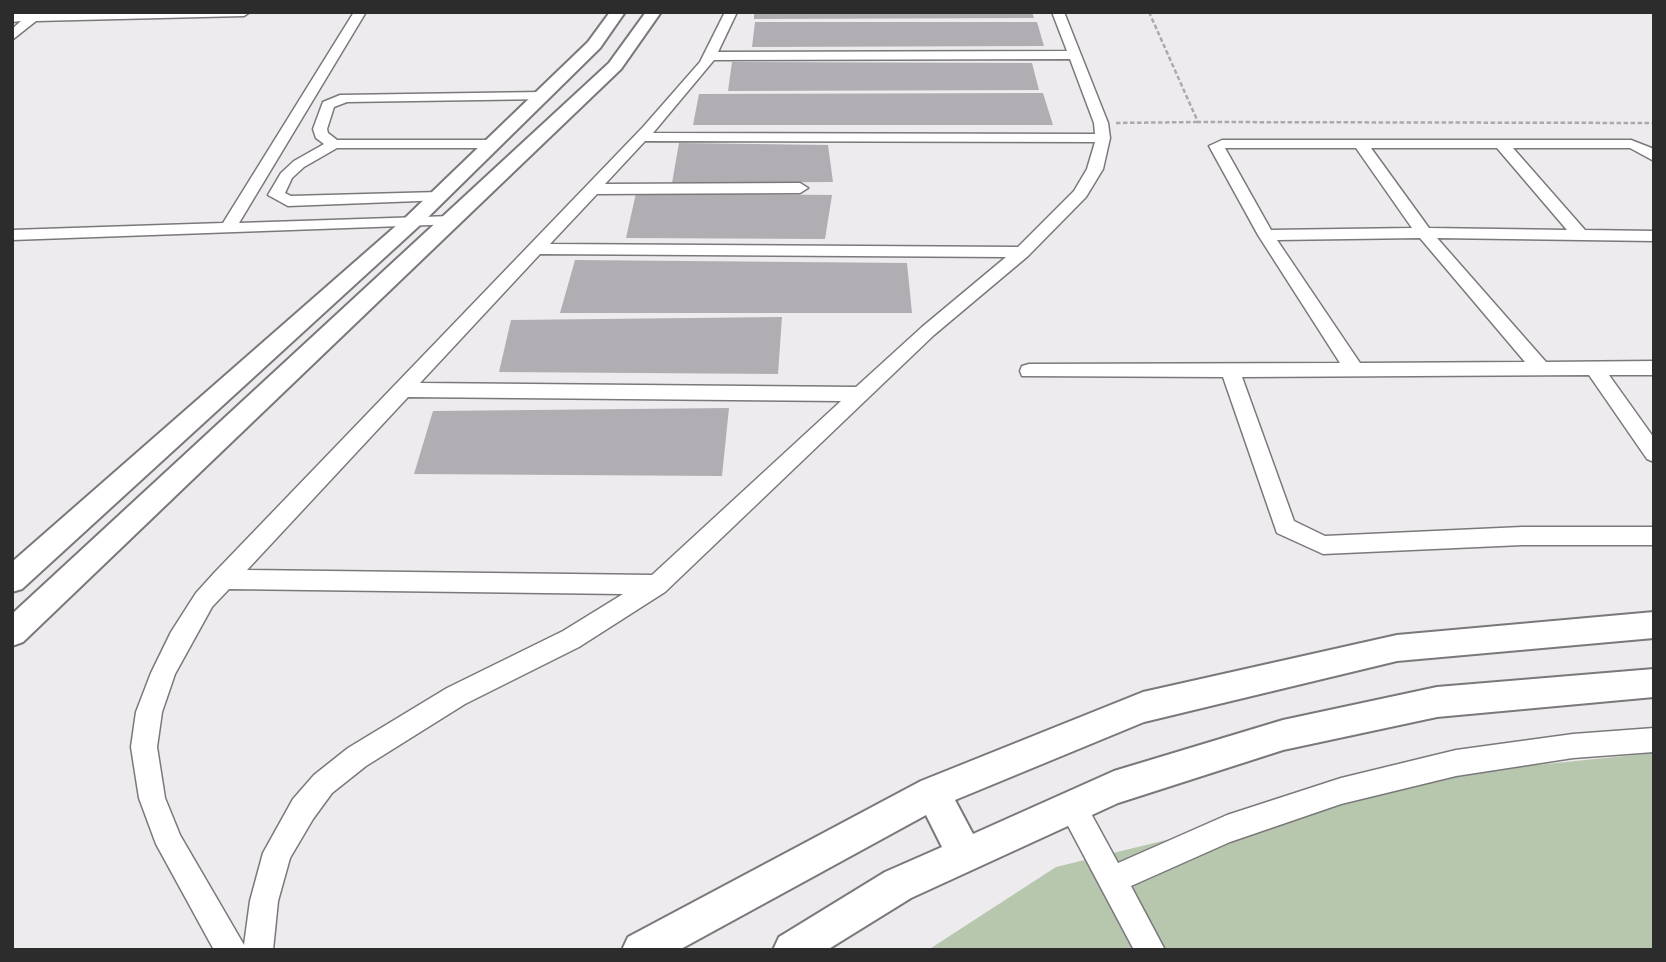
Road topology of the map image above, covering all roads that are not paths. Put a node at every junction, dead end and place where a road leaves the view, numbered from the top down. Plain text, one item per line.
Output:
1 (244, 12) edge
2 (360, 12) edge
3 (618, 12) edge
4 (654, 12) edge
5 (731, 12) edge
6 (1058, 12) edge
7 (33, 17) junction
8 (12, 18) edge
9 (12, 36) edge
10 (710, 55) junction
11 (1074, 55) junction
12 (542, 96) junction
13 (1102, 130) junction
14 (641, 137) junction
15 (334, 144) junction
16 (492, 144) junction
17 (1360, 144) junction
18 (1501, 144) junction
19 (1654, 157) edge
20 (800, 188) dead end
21 (593, 189) junction
22 (439, 197) junction
23 (452, 221) junction
24 (412, 222) junction
25 (229, 228) junction
26 (1424, 233) junction
27 (12, 235) edge
28 (1266, 235) junction
29 (1580, 235) junction
30 (1654, 236) edge
31 (537, 249) junction
32 (1022, 252) junction
33 (1541, 368) junction
34 (1594, 368) junction
35 (1654, 368) edge
36 (1354, 369) junction
37 (1230, 370) junction
38 (1029, 371) dead end
39 (402, 390) junction
40 (860, 394) junction
41 (1654, 454) edge
42 (1654, 536) edge
43 (223, 579) junction
44 (12, 580) edge
45 (657, 585) junction
46 (1654, 625) edge
47 (12, 633) edge
48 (1654, 683) edge
49 (1654, 740) edge
50 (933, 793) junction
51 (1072, 807) junction
52 (965, 855) junction
53 (1112, 880) junction
54 (231, 950) edge
55 (258, 950) edge
56 (641, 950) edge
57 (792, 950) edge
58 (1150, 950) edge

1 - 7 street
2 - 25 street
3 - 12 street
4 - 23 street
5 - 10 street
6 - 11 street
7 - 8 street
7 - 9 street
10 - 11 street
10 - 14 street
11 - 13 street
12 - 15 street
12 - 16 street
13 - 14 street
13 - 32 street
14 - 21 street
15 - 16 street
15 - 22 street
16 - 22 street
17 - 18 street
17 - 26 street
17 - 28 street
18 - 19 street
18 - 29 street
20 - 21 street
21 - 31 street
22 - 24 street
23 - 24 street
23 - 47 street
24 - 25 street
24 - 44 street
25 - 27 street
26 - 28 street
26 - 29 street
26 - 33 street
28 - 36 street
29 - 30 street
31 - 32 street
31 - 39 street
32 - 40 street
33 - 34 street
33 - 36 street
34 - 35 street
34 - 41 street
36 - 37 street
37 - 38 street
37 - 42 street
39 - 40 street
39 - 43 street
40 - 45 street
43 - 45 street
43 - 54 street
45 - 55 street
46 - 50 street
48 - 51 street
49 - 53 street
50 - 52 street
50 - 56 street
51 - 52 street
51 - 53 street
52 - 57 street
53 - 58 street

